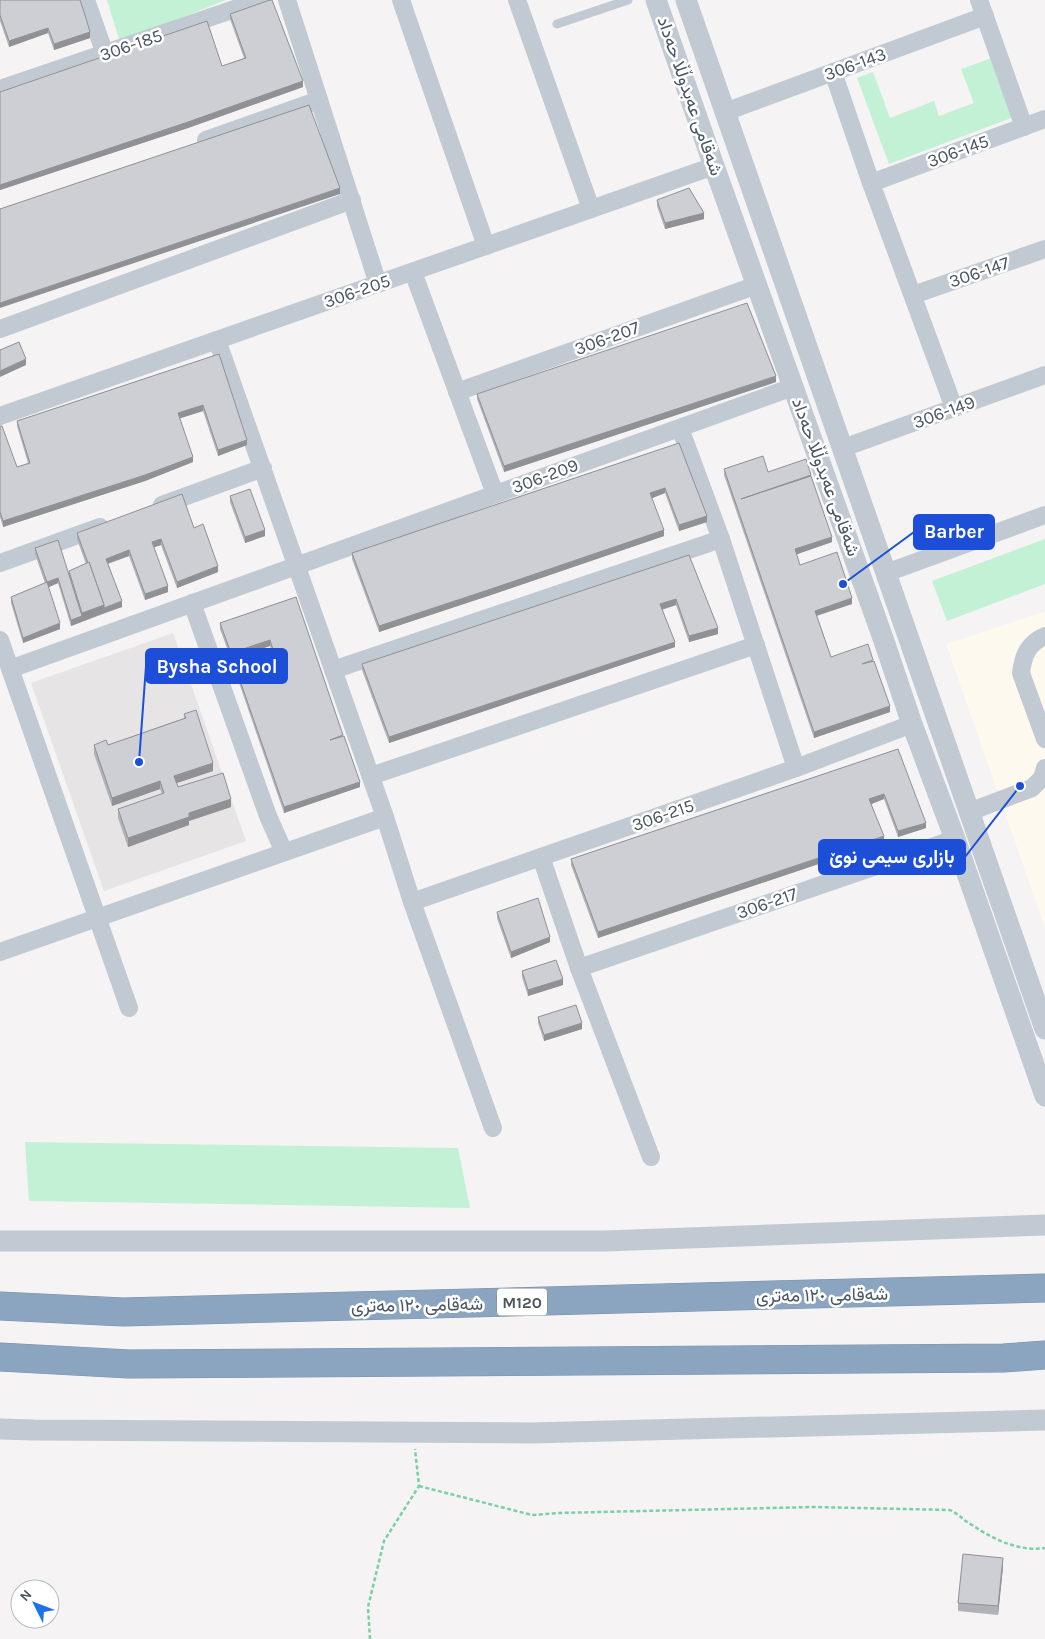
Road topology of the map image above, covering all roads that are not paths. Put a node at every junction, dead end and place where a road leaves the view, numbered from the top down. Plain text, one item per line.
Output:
1 (86, 0) edge
2 (262, 0) edge
3 (287, 0) edge
4 (401, 0) edge
5 (517, 0) edge
6 (628, 0) edge
7 (656, 0) edge
8 (686, 0) edge
9 (982, 8) edge
10 (557, 24) dead end
11 (698, 36) junction
12 (672, 46) junction
13 (105, 54) junction
14 (833, 72) junction
15 (0, 89) edge
16 (319, 100) junction
17 (725, 112) junction
18 (1045, 119) edge
19 (1024, 127) junction
20 (188, 146) edge
21 (714, 166) junction
22 (871, 183) junction
23 (352, 200) junction
24 (591, 209) junction
25 (486, 246) junction
26 (1045, 249) edge
27 (413, 272) junction
28 (378, 284) junction
29 (757, 285) junction
30 (913, 295) junction
31 (0, 329) edge
32 (217, 340) junction
33 (1045, 375) edge
34 (794, 387) junction
35 (457, 392) junction
36 (954, 408) junction
37 (0, 416) edge
38 (680, 428) junction
39 (842, 448) junction
40 (262, 468) junction
41 (495, 494) junction
42 (150, 509) edge
43 (1045, 515) edge
44 (112, 522) edge
45 (721, 539) junction
46 (0, 563) edge
47 (297, 565) junction
48 (886, 573) junction
49 (192, 603) junction
50 (907, 633) junction
51 (1045, 636) edge
52 (0, 640) edge
53 (884, 641) junction
54 (756, 645) junction
55 (10, 669) junction
56 (333, 670) junction
57 (912, 724) junction
58 (1045, 740) edge
59 (796, 768) junction
60 (1045, 768) edge
61 (371, 776) junction
62 (969, 812) junction
63 (385, 817) junction
64 (955, 839) junction
65 (284, 852) junction
66 (541, 856) junction
67 (412, 902) junction
68 (98, 918) junction
69 (0, 952) edge
70 (579, 968) junction
71 (130, 1008) dead end
72 (1045, 1029) edge
73 (1045, 1096) edge
74 (493, 1128) dead end
75 (651, 1157) dead end
76 (1045, 1225) edge
77 (0, 1241) edge
78 (1045, 1288) edge
79 (0, 1306) edge
80 (1045, 1355) edge
81 (0, 1357) edge
82 (1045, 1420) edge
83 (0, 1429) edge

1 - 13 street
2 - 13 street, 306-185
3 - 16 street
4 - 25 street
5 - 24 street
6 - 10 lane
7 - 12 street, شەقامی عەبدوڵڵا حەداد
8 - 11 street, شەقامی عەبدوڵڵا حەداد
9 - 14 street, 306-143
9 - 19 street
11 - 12 street
11 - 17 street, شەقامی عەبدوڵڵا حەداد
12 - 21 street, شەقامی عەبدوڵڵا حەداد
13 - 15 street, 306-185
14 - 17 street, 306-143
14 - 22 street
16 - 20 street
16 - 23 street
17 - 39 street, شەقامی عەبدوڵڵا حەداد
18 - 19 street, 306-145
19 - 22 street, 306-145
21 - 24 street, 306-205
21 - 29 street, شەقامی عەبدوڵڵا حەداد
22 - 30 street
23 - 28 street
23 - 31 street
24 - 25 street, 306-205
25 - 27 street, 306-205
26 - 30 street, 306-147
27 - 28 street, 306-205
27 - 35 street
28 - 32 street, 306-205
29 - 34 street, شەقامی عەبدوڵڵا حەداد
29 - 35 street, 306-207
30 - 36 street
32 - 37 street, 306-205
32 - 40 street
33 - 36 street, 306-149
34 - 38 street, 306-209
34 - 53 street, شەقامی عەبدوڵڵا حەداد
35 - 41 street
36 - 39 street, 306-149
38 - 41 street, 306-209
38 - 45 street
39 - 48 street, شەقامی عەبدوڵڵا حەداد
40 - 42 street
40 - 47 street
41 - 47 street, 306-209
43 - 48 street
44 - 46 street
45 - 54 street
45 - 56 street
47 - 49 street, 306-209
47 - 56 street
48 - 50 street, شەقامی عەبدوڵڵا حەداد
49 - 55 street, 306-209
49 - 65 street
50 - 53 street
50 - 62 street, شەقامی عەبدوڵڵا حەداد
51 - 58 street
52 - 55 street
53 - 57 street, شەقامی عەبدوڵڵا حەداد
54 - 59 street
54 - 61 street
55 - 68 street
56 - 61 street
57 - 59 street, 306-215
57 - 64 street, شەقامی عەبدوڵڵا حەداد
59 - 66 street, 306-215
60 - 62 street
61 - 63 street
62 - 72 street, شەقامی عەبدوڵڵا حەداد
63 - 65 street
63 - 67 street
64 - 70 street, 306-217
64 - 73 street, شەقامی عەبدوڵڵا حەداد
65 - 68 street
66 - 67 street, 306-215
66 - 70 street
67 - 74 street
68 - 69 street
68 - 71 street
70 - 75 street
76 - 77 street
78 - 79 highway, شەقامی ١٢٠ مەتری / M120
80 - 81 highway
82 - 83 street

